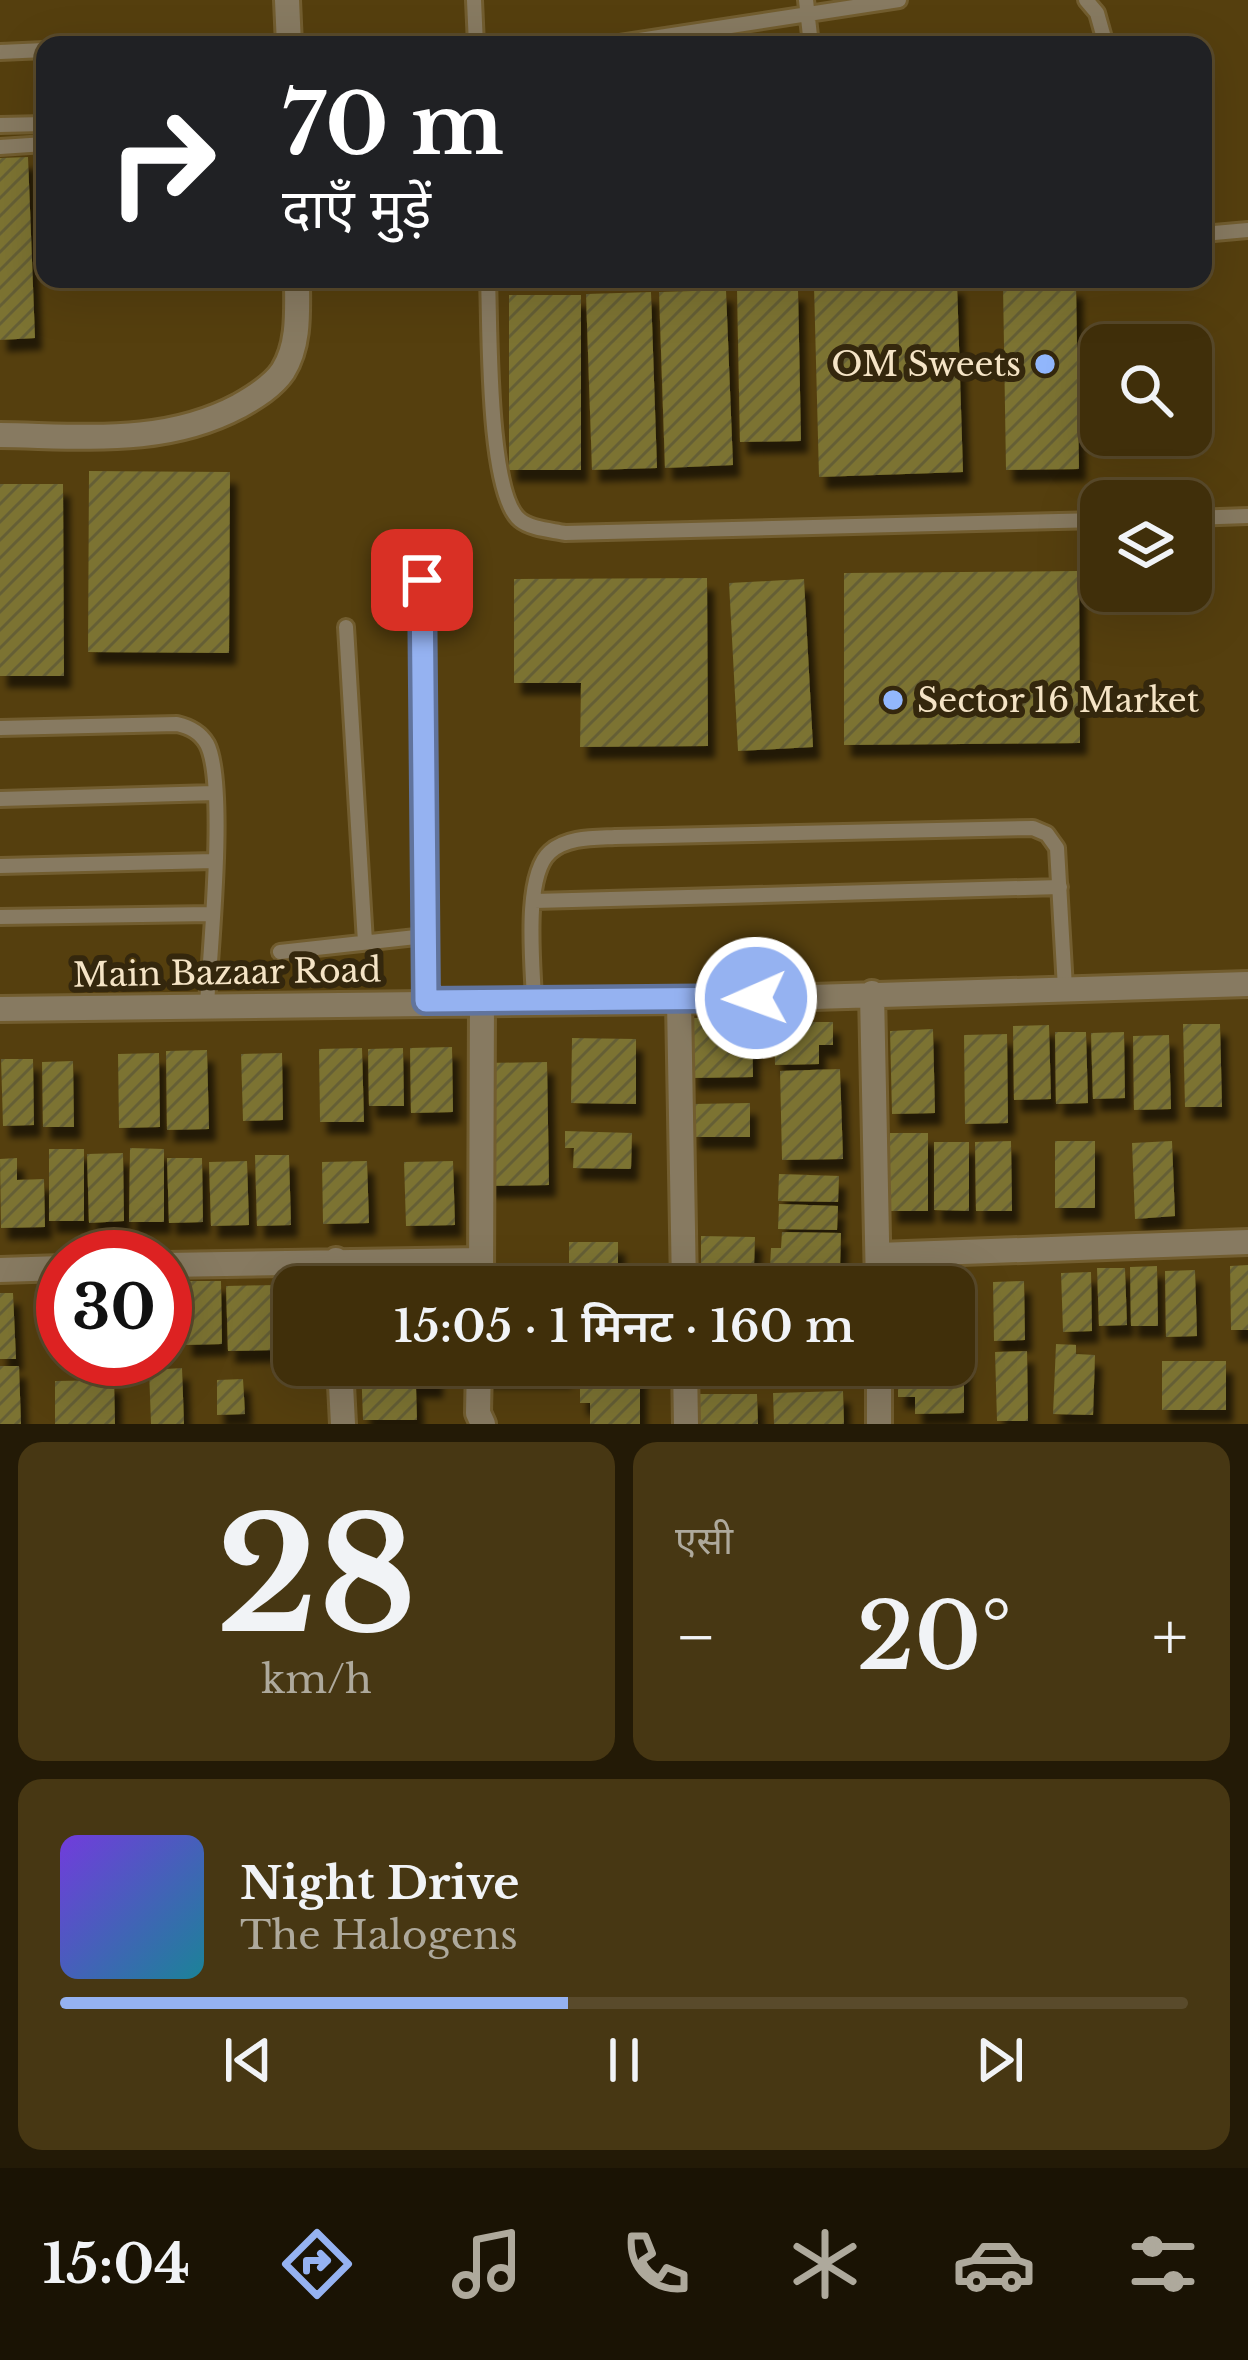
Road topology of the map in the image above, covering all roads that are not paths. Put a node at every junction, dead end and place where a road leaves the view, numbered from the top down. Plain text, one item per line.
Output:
1 (287, 0) edge
2 (474, 0) edge
3 (899, 0) edge
4 (1086, 0) edge
5 (807, 7) edge
6 (289, 36) edge
7 (476, 36) edge
8 (654, 36) edge
9 (1103, 36) edge
10 (36, 50) edge
11 (0, 52) edge
12 (36, 124) edge
13 (0, 125) edge
14 (36, 145) edge
15 (0, 147) edge
16 (1248, 230) edge
17 (1212, 233) edge
18 (297, 288) edge
19 (488, 288) edge
20 (0, 435) edge
21 (1248, 517) edge
22 (1212, 518) edge
23 (1080, 521) edge
24 (422, 580) dead end
25 (346, 627) dead end
26 (0, 728) edge
27 (215, 793) junction
28 (0, 799) edge
29 (214, 861) junction
30 (0, 866) edge
31 (1060, 887) junction
32 (534, 901) junction
33 (212, 914) junction
34 (0, 917) edge
35 (425, 936) junction
36 (365, 942) junction
37 (280, 952) dead end
38 (1248, 984) edge
39 (1065, 988) junction
40 (872, 993) junction
41 (534, 1000) junction
42 (426, 1001) junction
43 (482, 1001) junction
44 (679, 1001) junction
45 (207, 1004) junction
46 (0, 1009) edge
47 (1248, 1242) edge
48 (878, 1255) junction
49 (336, 1260) junction
50 (481, 1260) junction
51 (192, 1264) edge
52 (336, 1266) edge
53 (481, 1266) edge
54 (684, 1266) edge
55 (878, 1266) edge
56 (36, 1269) edge
57 (0, 1270) edge
58 (341, 1386) edge
59 (479, 1386) edge
60 (685, 1386) edge
61 (879, 1386) edge
62 (343, 1424) edge
63 (483, 1424) edge
64 (686, 1424) edge
65 (879, 1424) edge

1 - 6 street
2 - 7 lane
3 - 5 lane
4 - 9 lane
5 - 8 lane
10 - 11 lane
12 - 13 lane
14 - 15 lane
16 - 17 lane
18 - 20 street
19 - 23 lane
21 - 22 lane
24 - 35 lane
25 - 36 lane
26 - 27 lane
27 - 28 lane
27 - 29 lane
29 - 30 lane
29 - 33 lane
31 - 32 lane
31 - 32 lane
31 - 39 lane
32 - 41 lane
33 - 34 lane
33 - 45 lane
35 - 36 lane
35 - 42 lane
36 - 37 lane
38 - 39 street, Main Bazaar Road
39 - 40 street, Main Bazaar Road
40 - 44 street, Main Bazaar Road
40 - 48 street
41 - 43 street, Main Bazaar Road
41 - 44 street, Main Bazaar Road
42 - 43 street, Main Bazaar Road
42 - 45 street, Main Bazaar Road
43 - 50 street
44 - 54 street
45 - 46 street, Main Bazaar Road
47 - 48 street
48 - 55 street
49 - 50 street
49 - 51 street
49 - 52 street
50 - 53 street
56 - 57 street
58 - 62 street
59 - 63 street
60 - 64 street
61 - 65 street

